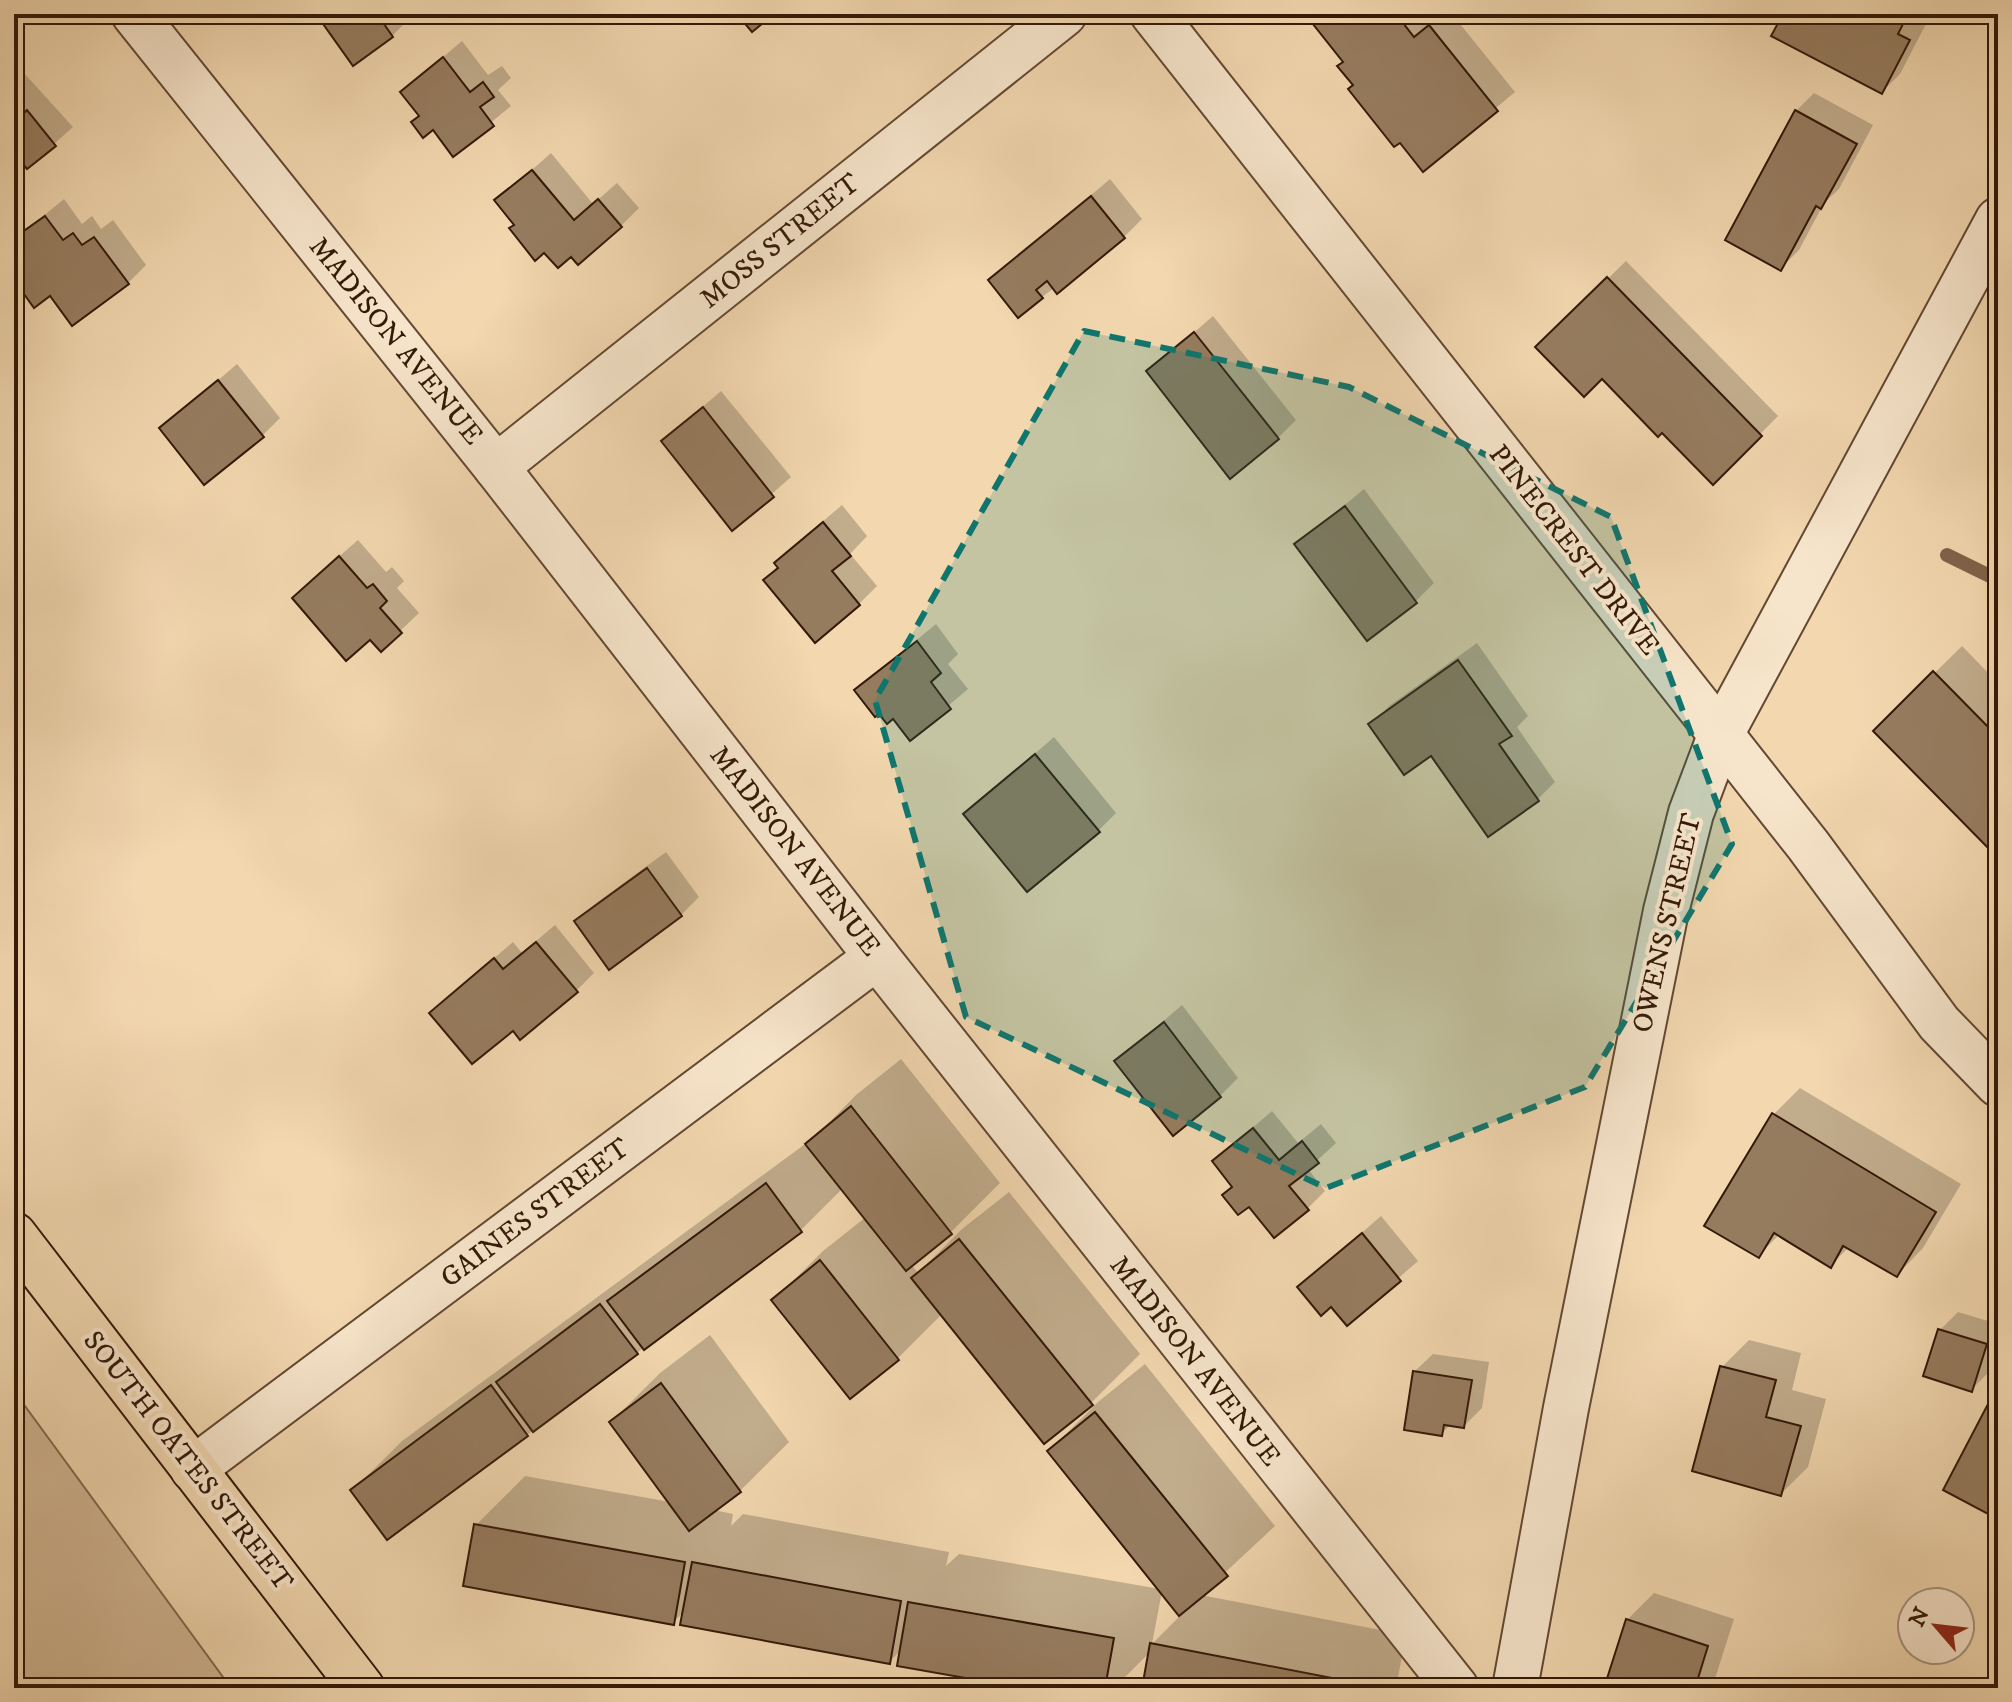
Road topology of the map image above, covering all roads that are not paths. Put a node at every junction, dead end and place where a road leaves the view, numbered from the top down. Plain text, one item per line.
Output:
1 (134, 14) edge
2 (1064, 14) edge
3 (1153, 14) edge
4 (1998, 220) edge
5 (496, 467) junction
6 (1720, 736) junction
7 (877, 957) junction
8 (1998, 1084) edge
9 (14, 1235) edge
10 (193, 1469) junction
11 (362, 1688) edge
12 (1456, 1688) edge
13 (1515, 1688) edge

1 - 5 street, MADISON AVENUE
2 - 5 street, MOSS STREET
3 - 6 street, PINECREST DRIVE
4 - 6 street, OWENS STREET
5 - 7 street, MADISON AVENUE
6 - 8 street, PINECREST DRIVE
6 - 13 street, OWENS STREET
7 - 10 street, GAINES STREET
7 - 12 street, MADISON AVENUE
9 - 10 main road, SOUTH OATES STREET
10 - 11 main road, SOUTH OATES STREET

